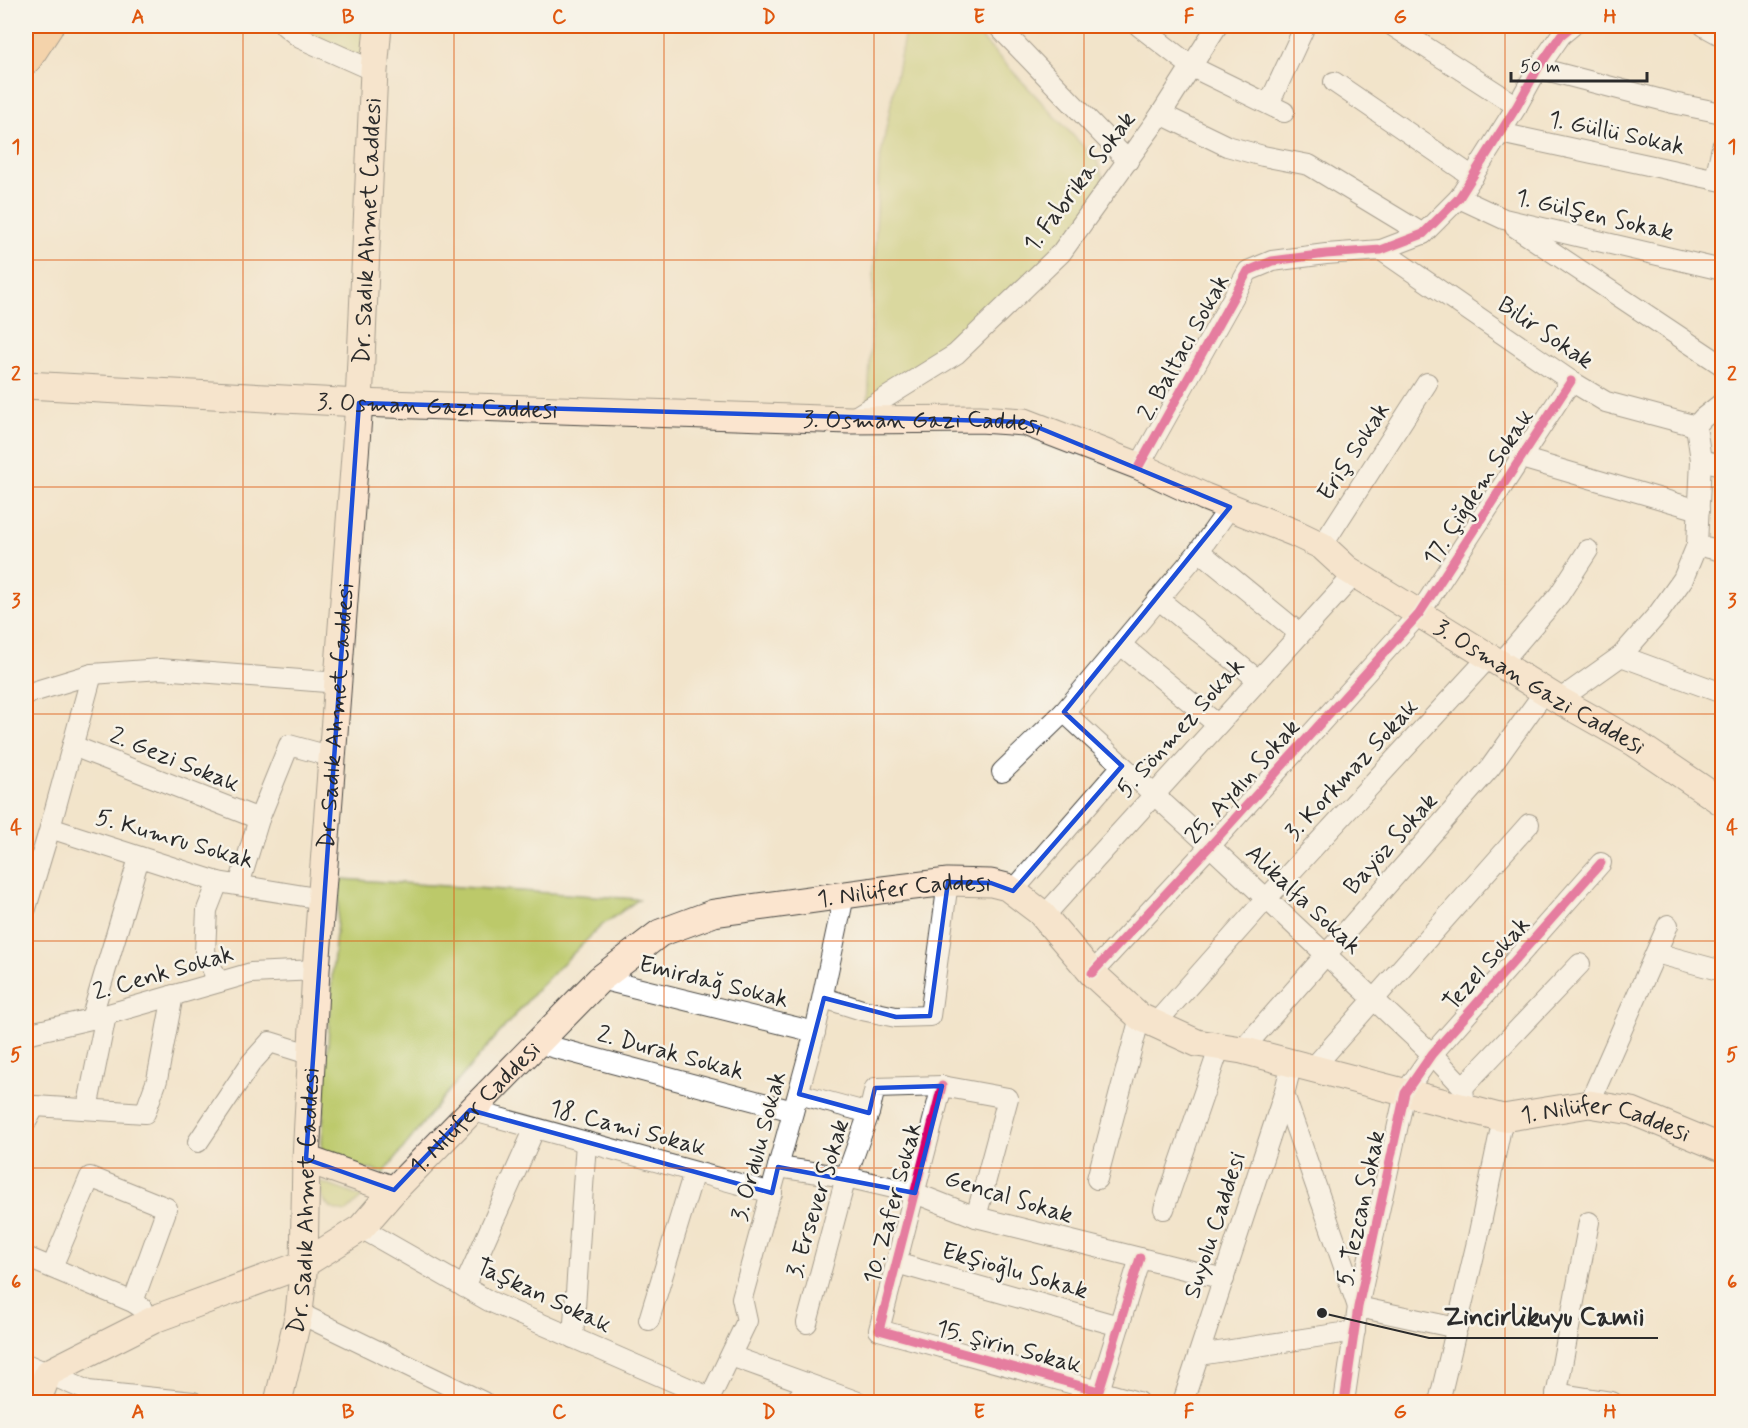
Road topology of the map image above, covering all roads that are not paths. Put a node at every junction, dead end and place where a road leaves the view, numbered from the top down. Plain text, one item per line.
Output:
1 (47, 26) edge
2 (285, 26) edge
3 (378, 26) edge
4 (998, 26) edge
5 (1138, 26) edge
6 (1217, 26) edge
7 (1305, 26) edge
8 (1393, 26) edge
9 (1704, 26) edge
10 (1560, 28) edge
11 (1722, 36) edge
12 (26, 58) edge
13 (1192, 67) junction
14 (1538, 68) junction
15 (374, 71) junction
16 (1334, 82) dead end
17 (1517, 106) junction
18 (1722, 113) edge
19 (1161, 114) junction
20 (1500, 133) junction
21 (1722, 147) edge
22 (1128, 161) junction
23 (1473, 177) junction
24 (1719, 180) edge
25 (1459, 198) junction
26 (1504, 219) junction
27 (1423, 234) junction
28 (1381, 250) junction
29 (1722, 270) edge
30 (1722, 365) edge
31 (1571, 381) junction
32 (1427, 382) dead end
33 (26, 385) edge
34 (359, 404) junction
35 (1722, 404) edge
36 (850, 420) junction
37 (1696, 426) junction
38 (1521, 458) junction
39 (1701, 460) junction
40 (1722, 465) edge
41 (1139, 466) junction
42 (1230, 507) junction
43 (1699, 510) junction
44 (1697, 545) junction
45 (1322, 546) junction
46 (1588, 550) dead end
47 (1199, 551) junction
48 (1722, 551) edge
49 (1354, 574) junction
50 (1158, 599) junction
51 (1419, 614) junction
52 (1299, 633) junction
53 (1121, 645) junction
54 (1621, 656) junction
55 (1494, 660) junction
56 (92, 674) junction
57 (1257, 679) junction
58 (339, 683) junction
59 (1722, 693) edge
60 (26, 694) edge
61 (1552, 696) junction
62 (1064, 712) junction
63 (1217, 724) junction
64 (73, 746) junction
65 (333, 757) junction
66 (1122, 766) junction
67 (1002, 772) dead end
68 (1154, 795) junction
69 (1722, 802) edge
70 (259, 819) junction
71 (1529, 824) dead end
72 (50, 828) junction
73 (1210, 846) junction
74 (139, 858) junction
75 (1601, 863) dead end
76 (218, 882) junction
77 (948, 882) junction
78 (240, 885) junction
79 (1013, 891) junction
80 (844, 896) junction
81 (322, 899) junction
82 (1266, 899) junction
83 (26, 908) edge
84 (1044, 916) junction
85 (1668, 926) dead end
86 (1656, 953) junction
87 (1326, 954) junction
88 (1580, 964) dead end
89 (316, 970) junction
90 (1722, 971) edge
91 (1092, 974) junction
92 (600, 979) junction
93 (218, 982) junction
94 (173, 995) junction
95 (824, 998) junction
96 (1373, 999) junction
97 (98, 1017) junction
98 (1148, 1021) junction
99 (815, 1032) junction
100 (26, 1034) edge
101 (537, 1043) junction
102 (1231, 1048) junction
103 (1432, 1054) junction
104 (312, 1055) junction
105 (1302, 1066) junction
106 (942, 1086) junction
107 (1405, 1093) junction
108 (1284, 1094) junction
109 (1464, 1098) junction
110 (796, 1102) junction
111 (1589, 1104) junction
112 (87, 1109) junction
113 (471, 1110) junction
114 (868, 1113) junction
115 (30, 1114) edge
116 (1503, 1118) junction
117 (535, 1128) junction
118 (198, 1142) dead end
119 (586, 1142) junction
120 (1722, 1148) edge
121 (306, 1159) junction
122 (778, 1167) junction
123 (694, 1172) junction
124 (846, 1177) junction
125 (1097, 1179) dead end
126 (394, 1190) junction
127 (772, 1193) junction
128 (915, 1193) junction
129 (1164, 1209) dead end
130 (976, 1217) junction
131 (1589, 1222) dead end
132 (361, 1228) junction
133 (26, 1257) edge
134 (1140, 1258) junction
135 (896, 1263) junction
136 (304, 1264) junction
137 (52, 1267) junction
138 (1224, 1279) junction
139 (464, 1287) junction
140 (133, 1302) junction
141 (1358, 1307) junction
142 (299, 1313) junction
143 (157, 1318) junction
144 (649, 1320) dead end
145 (807, 1323) dead end
146 (1119, 1326) junction
147 (1457, 1328) junction
148 (879, 1330) joint
149 (1355, 1331) junction
150 (573, 1338) junction
151 (1199, 1355) junction
152 (731, 1356) junction
153 (37, 1369) edge
154 (809, 1386) junction
155 (1099, 1391) junction
156 (114, 1398) edge
157 (1556, 1398) edge
158 (710, 1400) edge
159 (37, 1402) edge
160 (193, 1402) edge
161 (278, 1402) edge
162 (483, 1402) edge
163 (794, 1402) edge
164 (858, 1402) edge
165 (1138, 1402) edge
166 (1183, 1402) edge
167 (1344, 1402) edge
168 (1440, 1402) edge
169 (1612, 1402) edge

1 - 12 highway
2 - 15 street
3 - 15 main road, Dr. Sadık Ahmet Caddesi
4 - 22 street
5 - 13 street
6 - 13 street, 1. Fabrika Sokak
7 - 13 street
8 - 17 street
9 - 11 street
10 - 14 street
13 - 19 street, 1. Fabrika Sokak
14 - 17 street
14 - 18 street
15 - 34 main road, Dr. Sadık Ahmet Caddesi
16 - 23 street
17 - 20 street
19 - 22 street, 1. Fabrika Sokak
19 - 27 street
20 - 23 street
20 - 24 street, 1. Güllü Sokak
21 - 24 street
22 - 36 street, 1. Fabrika Sokak
23 - 25 street
25 - 26 street, 1. Gülşen Sokak
25 - 27 street
26 - 29 street, 1. Gülşen Sokak
26 - 30 street
27 - 28 street, 2. Baltacı Sokak
28 - 31 street, Bilir Sokak
28 - 41 street, 2. Baltacı Sokak
31 - 37 street, Bilir Sokak
31 - 38 street, 17. Çiğdem Sokak
32 - 45 street, Eriş Sokak
33 - 34 main road, 3. Osman Gazi Caddesi
34 - 36 main road, 3. Osman Gazi Caddesi
34 - 58 main road, Dr. Sadık Ahmet Caddesi
35 - 37 street
36 - 41 main road, 3. Osman Gazi Caddesi
37 - 39 street, Bayöz Sokak
38 - 43 street
38 - 51 street, 17. Çiğdem Sokak
39 - 40 street
39 - 43 street, Bayöz Sokak
41 - 42 main road, 3. Osman Gazi Caddesi
42 - 45 main road, 3. Osman Gazi Caddesi
42 - 47 street
43 - 44 street, Bayöz Sokak
44 - 48 street
44 - 54 street, Bayöz Sokak
45 - 49 main road, 3. Osman Gazi Caddesi
46 - 55 street, 3. Korkmaz Sokak
47 - 50 street
47 - 52 street
49 - 51 main road, 3. Osman Gazi Caddesi
49 - 52 street, 5. Sönmez Sokak
50 - 53 street
50 - 57 street
51 - 55 main road, 3. Osman Gazi Caddesi
51 - 73 street, 25. Aydın Sokak
52 - 57 street, 5. Sönmez Sokak
53 - 62 street
53 - 63 street
54 - 59 street
54 - 61 street, Bayöz Sokak
55 - 61 main road, 3. Osman Gazi Caddesi
55 - 82 street, 3. Korkmaz Sokak
56 - 58 street
56 - 60 street
56 - 64 street
57 - 63 street, 5. Sönmez Sokak
58 - 65 main road, Dr. Sadık Ahmet Caddesi
61 - 69 main road, 3. Osman Gazi Caddesi
61 - 87 street, Bayöz Sokak
62 - 66 street, Alikalfa Sokak
62 - 67 street
63 - 68 street, 5. Sönmez Sokak
64 - 70 street, 2. Gezi Sokak
64 - 72 street
65 - 70 street
65 - 81 main road, Dr. Sadık Ahmet Caddesi
66 - 68 street, Alikalfa Sokak
66 - 79 street
68 - 73 street, Alikalfa Sokak
68 - 84 street, 5. Sönmez Sokak
70 - 78 street
71 - 96 street
72 - 74 street, 5. Kumru Sokak
72 - 83 street
73 - 82 street, Alikalfa Sokak
73 - 91 street, 25. Aydın Sokak
74 - 76 street, 5. Kumru Sokak
74 - 97 street
75 - 103 street, Tezel Sokak
76 - 78 street, 5. Kumru Sokak
76 - 93 street
77 - 79 main road, 1. Nilüfer Caddesi
77 - 80 main road, 1. Nilüfer Caddesi
77 - 95 street
78 - 81 street, 5. Kumru Sokak
79 - 84 main road, 1. Nilüfer Caddesi
80 - 92 main road, 1. Nilüfer Caddesi
80 - 95 street, 3. Ordulu Sokak
81 - 89 main road, Dr. Sadık Ahmet Caddesi
82 - 87 street, Alikalfa Sokak
82 - 98 street, 3. Korkmaz Sokak
84 - 91 main road, 1. Nilüfer Caddesi
85 - 86 street
86 - 90 street
86 - 111 street
87 - 96 street, Alikalfa Sokak
87 - 102 street, Bayöz Sokak
88 - 109 street
89 - 93 street, 2. Cenk Sokak
89 - 104 main road, Dr. Sadık Ahmet Caddesi
91 - 98 main road, 1. Nilüfer Caddesi
92 - 99 street, Emirdağ Sokak
92 - 101 main road, 1. Nilüfer Caddesi
93 - 94 street, 2. Cenk Sokak
94 - 97 street, 2. Cenk Sokak
94 - 112 street
95 - 99 street, 3. Ordulu Sokak
96 - 103 street, Alikalfa Sokak
96 - 105 street
97 - 100 street, 2. Cenk Sokak
97 - 112 street
98 - 102 main road, 1. Nilüfer Caddesi
98 - 125 street
99 - 110 street, 3. Ordulu Sokak
101 - 110 street, 2. Durak Sokak
101 - 113 main road, 1. Nilüfer Caddesi
102 - 105 main road, 1. Nilüfer Caddesi
102 - 129 street
103 - 107 street, Tezel Sokak
103 - 109 street, Alikalfa Sokak
104 - 118 street
104 - 121 main road, Dr. Sadık Ahmet Caddesi
105 - 107 main road, 1. Nilüfer Caddesi
105 - 108 street, Suyolu Caddesi
106 - 114 street, 3. Ersever Sokak
106 - 128 street, 10. Zafer Sokak
106 - 130 street
107 - 109 main road, 1. Nilüfer Caddesi
107 - 141 street, 5. Tezcan Sokak
108 - 138 street, Suyolu Caddesi
108 - 141 street
109 - 116 main road, 1. Nilüfer Caddesi
110 - 114 street, 2. Durak Sokak
110 - 122 street, 3. Ordulu Sokak
111 - 116 main road, 1. Nilüfer Caddesi
111 - 120 main road, 1. Nilüfer Caddesi
112 - 115 street
113 - 117 street, 18. Cami Sokak
113 - 126 main road, 1. Nilüfer Caddesi
114 - 124 street, 3. Ersever Sokak
116 - 147 street
117 - 119 street, 18. Cami Sokak
117 - 139 street
119 - 123 street, 18. Cami Sokak
119 - 150 street
121 - 126 main road
121 - 136 main road, Dr. Sadık Ahmet Caddesi
122 - 124 street, Gencal Sokak
122 - 127 street, 3. Ordulu Sokak
123 - 127 street, 18. Cami Sokak
123 - 144 street
124 - 128 street, Gencal Sokak
124 - 145 street, 3. Ersever Sokak
126 - 132 main road, 1. Nilüfer Caddesi
127 - 152 street, 3. Ordulu Sokak
128 - 130 street, Gencal Sokak
128 - 135 street, 10. Zafer Sokak
130 - 134 street, Gencal Sokak
131 - 157 street
132 - 136 main road, 1. Nilüfer Caddesi
132 - 139 street, Taşkan Sokak
133 - 137 street
134 - 138 street, Gencal Sokak
134 - 146 street, 15. Şirin Sokak
135 - 146 street, Ekşioğlu Sokak
135 - 148 street, 10. Zafer Sokak
136 - 142 main road, Dr. Sadık Ahmet Caddesi
136 - 143 main road, 1. Nilüfer Caddesi
137 - 140 street
137 - 140 street
138 - 151 street, Suyolu Caddesi
139 - 150 street, Taşkan Sokak
140 - 143 street
141 - 147 street
141 - 149 street, 5. Tezcan Sokak
142 - 161 main road, Dr. Sadık Ahmet Caddesi
142 - 162 street
143 - 153 main road, 1. Nilüfer Caddesi
146 - 155 street, 15. Şirin Sokak
147 - 168 street
148 - 155 street, 15. Şirin Sokak
149 - 151 street
149 - 167 street, 5. Tezcan Sokak
150 - 158 street, Taşkan Sokak
151 - 166 street, Suyolu Caddesi
152 - 154 street
152 - 158 street, 3. Ordulu Sokak
153 - 156 street
153 - 159 main road
154 - 163 street
154 - 164 street
155 - 165 street, 15. Şirin Sokak
156 - 160 street
157 - 169 street

